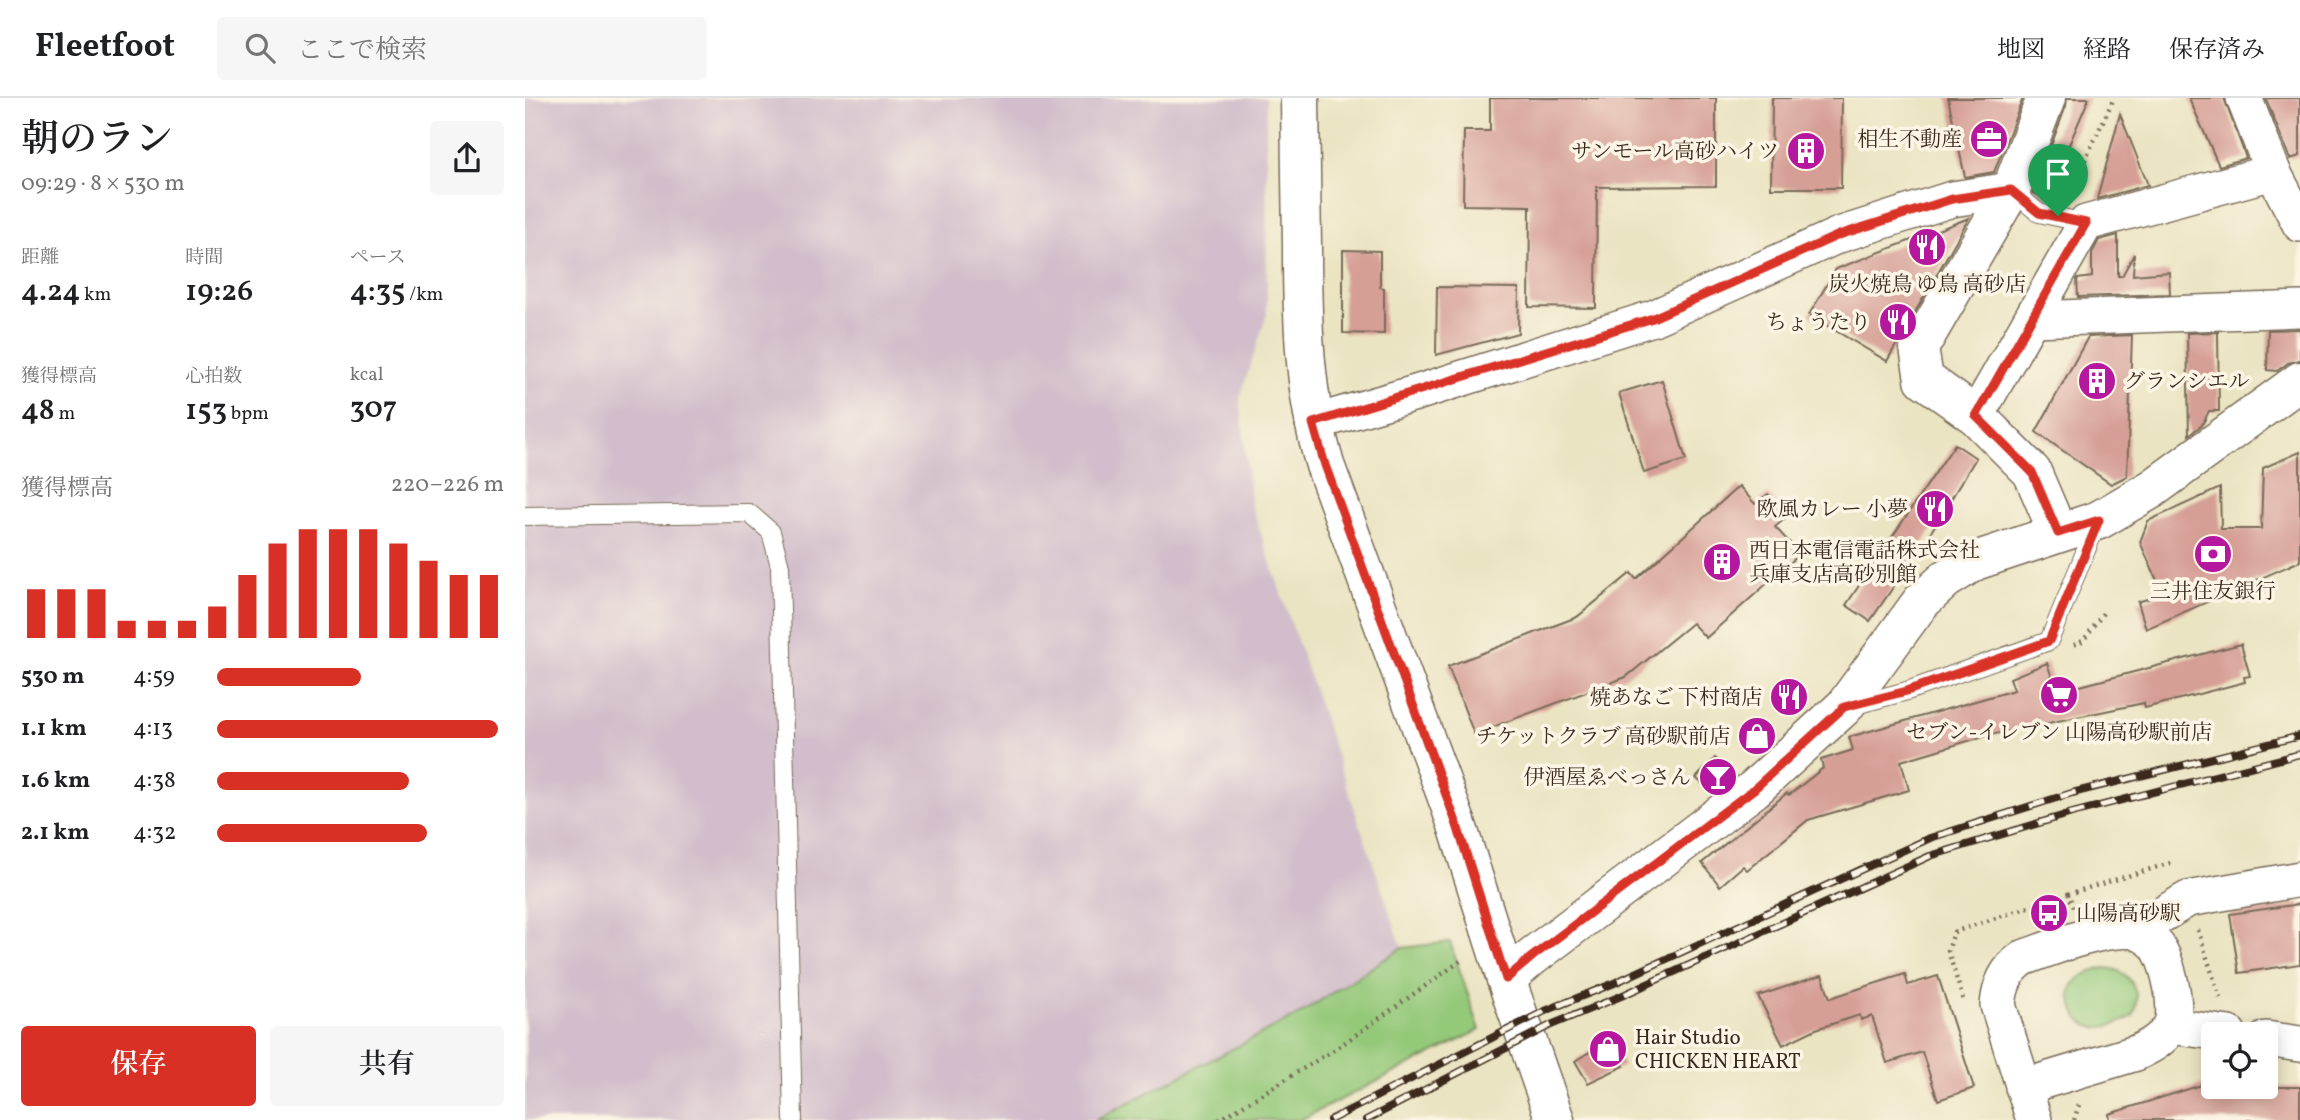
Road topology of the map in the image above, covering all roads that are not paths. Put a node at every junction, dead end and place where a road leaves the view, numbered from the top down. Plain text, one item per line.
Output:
1 (1300, 98) edge
2 (2046, 98) edge
3 (2244, 98) edge
4 (2273, 172) junction
5 (2011, 190) junction
6 (2086, 223) junction
7 (2300, 224) edge
8 (2300, 309) edge
9 (2033, 319) junction
10 (2300, 381) edge
11 (1976, 416) junction
12 (1313, 423) junction
13 (525, 516) edge
14 (2099, 520) junction
15 (2058, 533) junction
16 (1844, 707) junction
17 (2300, 879) edge
18 (2135, 931) junction
19 (1506, 979) junction
20 (2226, 1019) edge
21 (2171, 1026) junction
22 (2278, 1041) edge
23 (2300, 1044) edge
24 (2024, 1087) junction
25 (793, 1120) edge
26 (1555, 1120) edge
27 (2033, 1120) edge

1 - 12 street
2 - 5 street
3 - 4 street
4 - 6 street
4 - 7 street
5 - 6 lane
5 - 11 street
5 - 12 street
6 - 9 street
8 - 9 street
9 - 11 street
10 - 14 street
11 - 15 street
12 - 19 street
13 - 25 lane
14 - 15 street
14 - 16 lane
15 - 16 street
16 - 19 street
17 - 18 street
18 - 21 street
18 - 24 street
19 - 26 street
20 - 21 street
21 - 24 street
22 - 23 street
24 - 27 street

